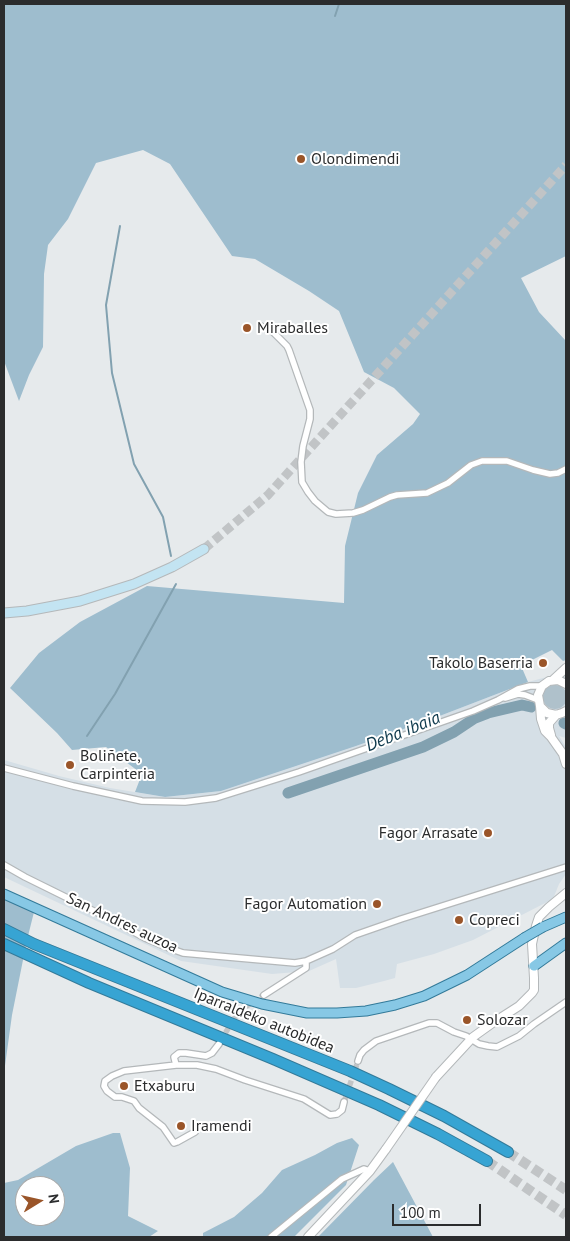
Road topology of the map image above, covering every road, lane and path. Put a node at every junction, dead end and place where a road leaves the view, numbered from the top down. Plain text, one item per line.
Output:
1 (261, 326) dead end
2 (566, 469) edge
3 (204, 549) tunnel mouth
4 (4, 613) edge
5 (566, 668) edge
6 (553, 680) junction
7 (566, 684) edge
8 (542, 686) junction
9 (498, 700) junction
10 (539, 703) junction
11 (563, 713) edge
12 (551, 737) junction
13 (566, 764) edge
14 (4, 768) edge
15 (4, 865) edge
16 (566, 867) edge
17 (566, 886) edge
18 (566, 893) edge
19 (4, 894) edge
20 (559, 898) junction
21 (566, 917) edge
22 (4, 929) edge
23 (566, 943) edge
24 (4, 944) edge
25 (306, 961) junction
26 (534, 966) junction
27 (264, 995) tunnel mouth
28 (566, 1002) edge
29 (471, 1040) junction
30 (219, 1044) tunnel mouth
31 (358, 1061) tunnel mouth
32 (176, 1066) junction
33 (344, 1102) tunnel mouth
34 (195, 1132) dead end
35 (508, 1152) tunnel mouth
36 (487, 1161) tunnel mouth
37 (370, 1171) junction
38 (271, 1237) edge
39 (308, 1237) edge

1 - 2 street
3 - 4 main road
5 - 6 street
6 - 7 street
6 - 8 street
8 - 9 street
8 - 10 street
9 - 10 street
9 - 14 street
10 - 11 street
10 - 12 street
11 - 12 street
12 - 13 street
15 - 25 street, San Andres auzoa
16 - 25 street, San Andres auzoa
17 - 20 street
18 - 20 street
19 - 21 main road, bridge
20 - 26 street
22 - 35 highway, Iparraldeko autobidea
23 - 26 main road
24 - 36 highway
25 - 27 street, San Andres auzoa
26 - 29 street
28 - 29 street
29 - 31 street
29 - 37 street, bridge
30 - 32 street
32 - 33 street
32 - 34 street
37 - 38 street
37 - 39 street

